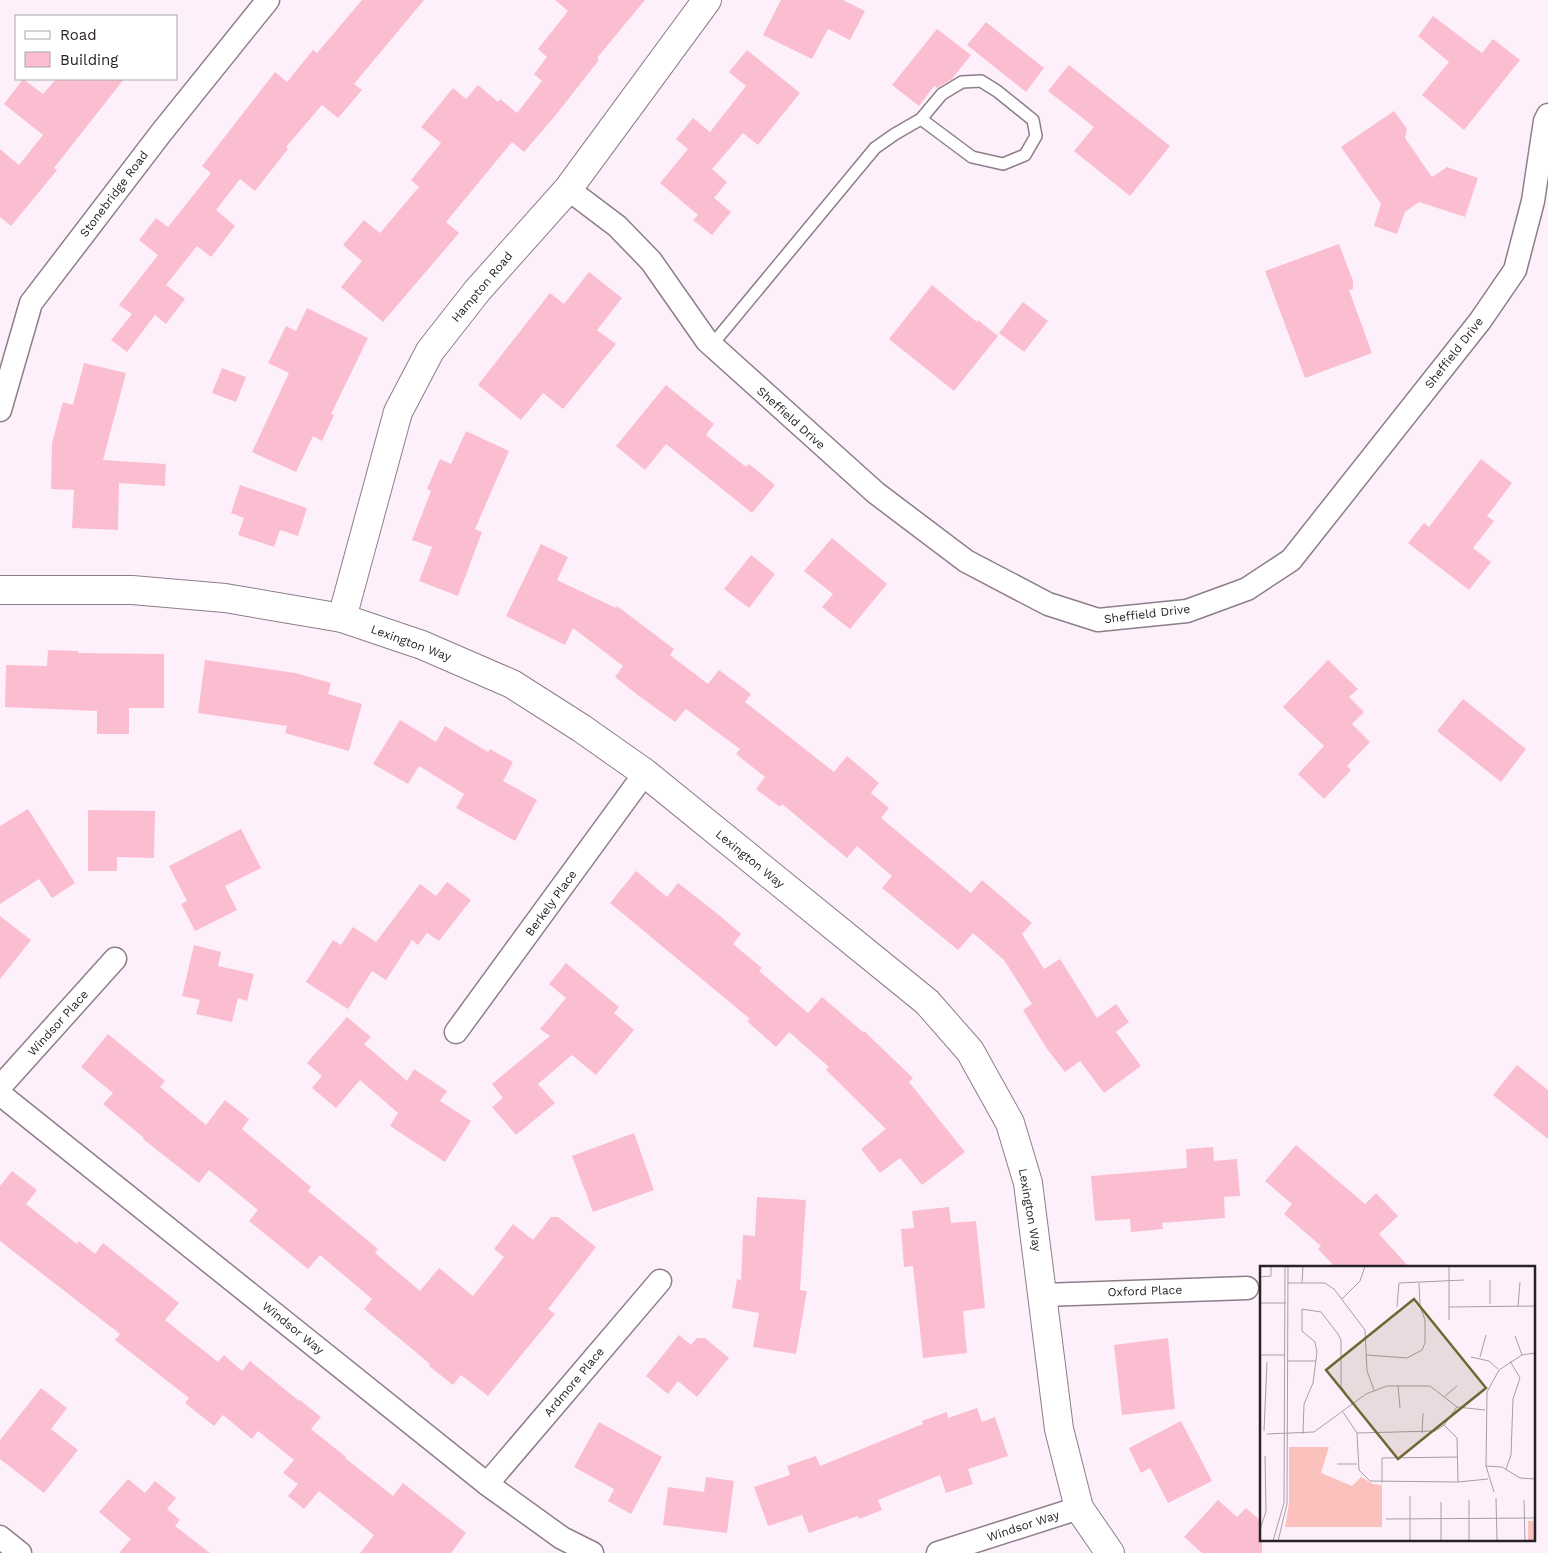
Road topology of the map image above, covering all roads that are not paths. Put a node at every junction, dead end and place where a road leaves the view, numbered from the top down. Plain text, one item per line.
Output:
1 (268, 0) edge
2 (707, 0) edge
3 (1548, 115) edge
4 (921, 119) junction
5 (568, 189) junction
6 (711, 346) junction
7 (0, 410) edge
8 (0, 590) edge
9 (342, 618) junction
10 (645, 773) junction
11 (115, 959) dead end
12 (456, 1032) dead end
13 (0, 1087) edge
14 (0, 1094) edge
15 (660, 1281) dead end
16 (1247, 1288) dead end
17 (1043, 1295) junction
18 (487, 1484) junction
19 (1079, 1508) junction
20 (0, 1537) edge
21 (20, 1553) edge
22 (592, 1553) edge
23 (938, 1553) edge
24 (1110, 1553) edge

1 - 7 street, Stonebridge Road
2 - 5 street, Hampton Road
3 - 6 street, Sheffield Drive
4 - 4 lane
4 - 6 lane
5 - 6 street, Sheffield Drive
5 - 9 street, Hampton Road
8 - 9 street, Lexington Way
9 - 10 street, Lexington Way
10 - 12 street, Berkely Place
10 - 17 street, Lexington Way
11 - 13 street, Windsor Place
14 - 18 street, Windsor Way
15 - 18 street, Ardmore Place
16 - 17 street, Oxford Place
17 - 19 street, Lexington Way
18 - 22 street, Windsor Way
19 - 23 street, Windsor Way
19 - 24 street, Lexington Way
20 - 21 street

